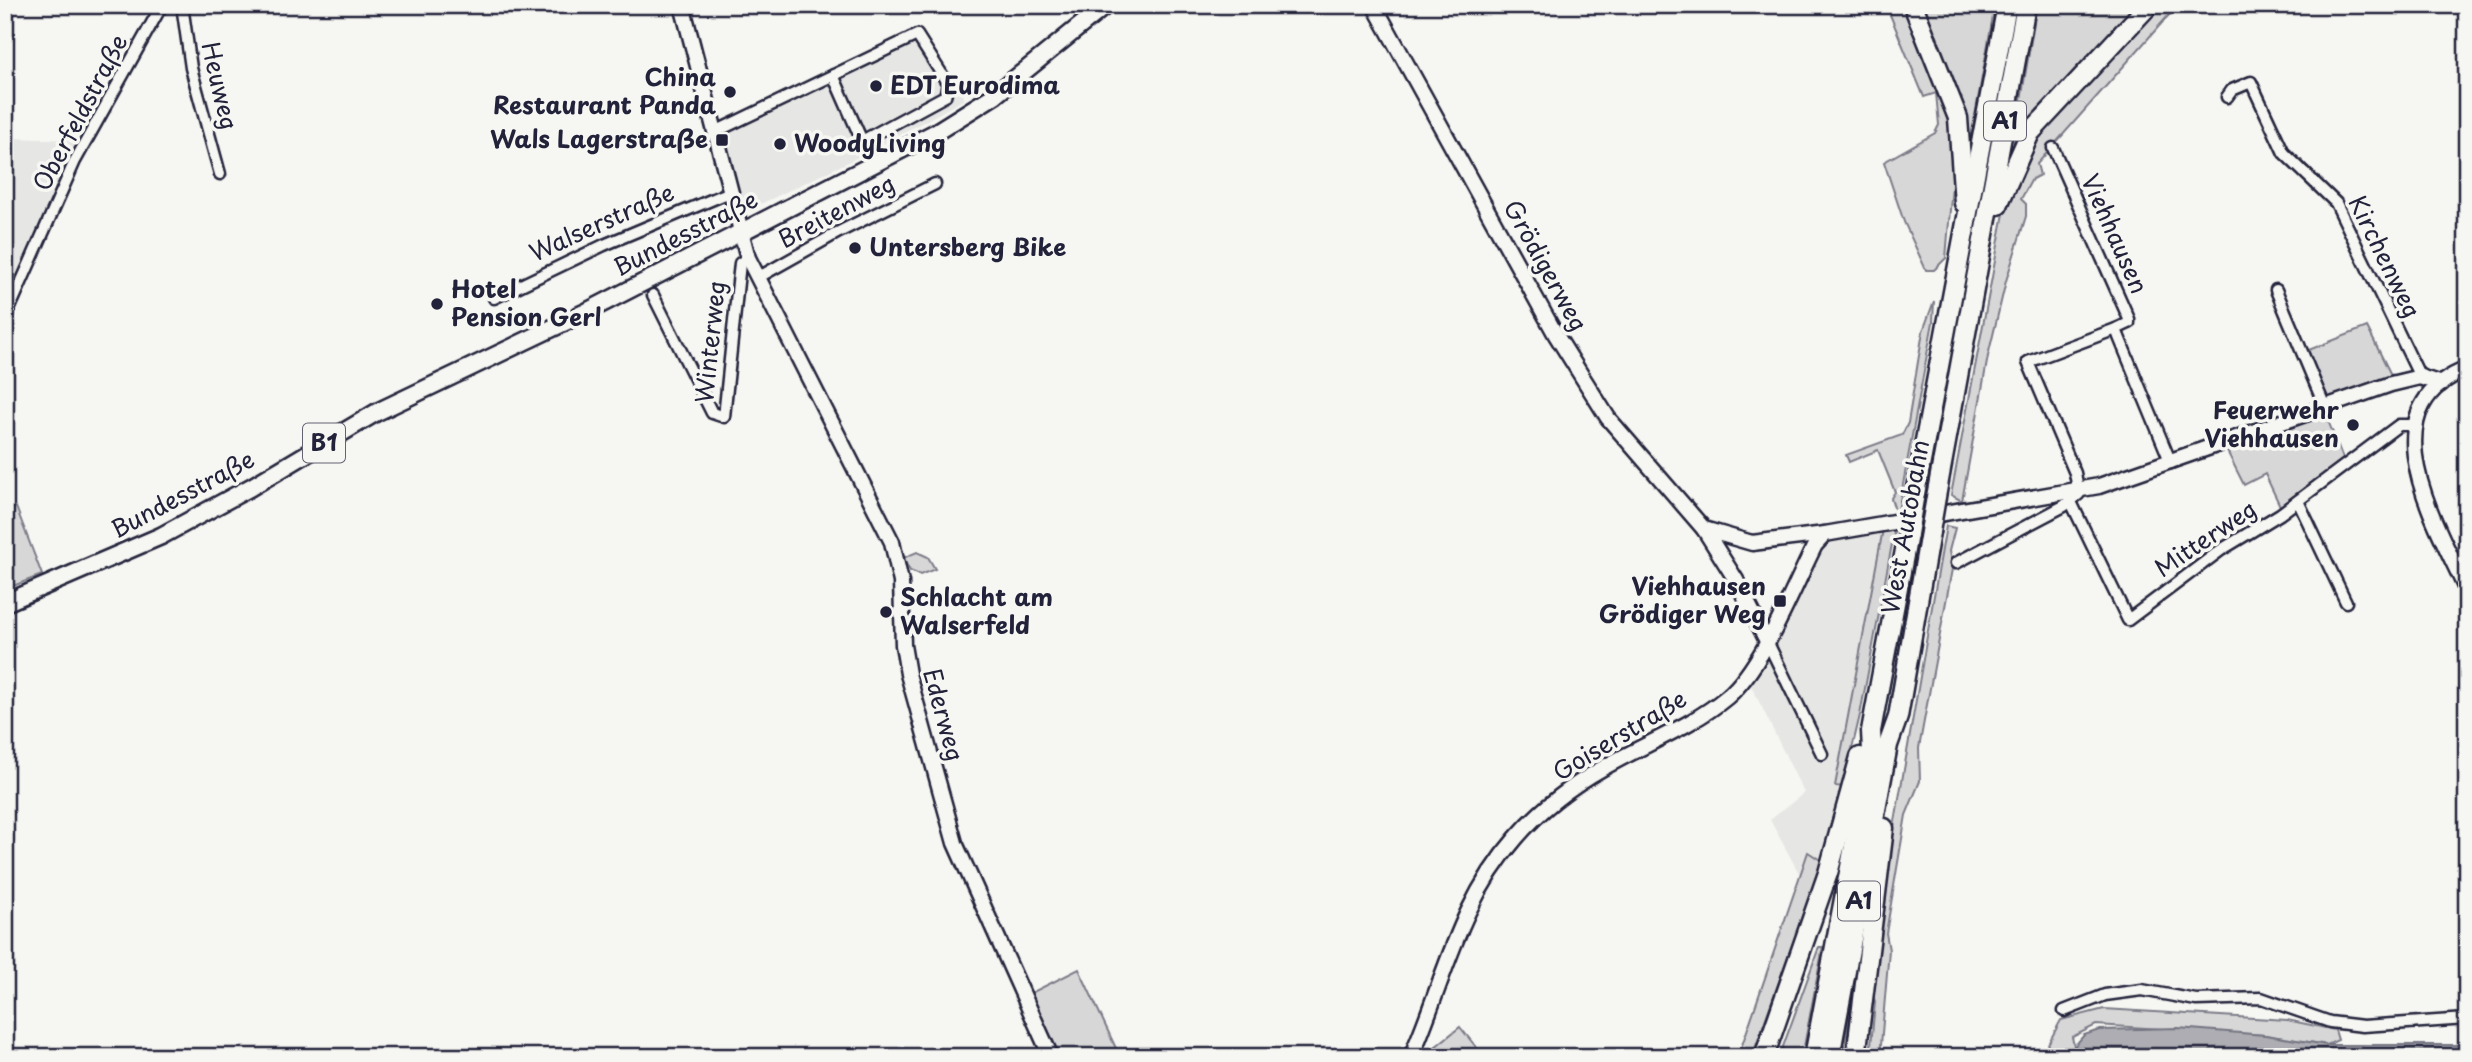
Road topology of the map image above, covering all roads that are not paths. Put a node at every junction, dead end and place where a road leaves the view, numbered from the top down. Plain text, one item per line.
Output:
1 (162, 5) edge
2 (182, 5) edge
3 (682, 5) edge
4 (1106, 5) edge
5 (1374, 5) edge
6 (1913, 5) edge
7 (2007, 5) edge
8 (2026, 5) edge
9 (2149, 5) edge
10 (833, 75) junction
11 (2227, 97) dead end
12 (715, 132) junction
13 (2053, 149) dead end
14 (220, 174) dead end
15 (935, 184) dead end
16 (730, 191) junction
17 (742, 230) junction
18 (1965, 233) junction
19 (1984, 238) junction
20 (748, 258) junction
21 (759, 277) junction
22 (2276, 290) dead end
23 (653, 295) dead end
24 (494, 298) dead end
25 (5, 319) edge
26 (2116, 329) junction
27 (2467, 369) edge
28 (2420, 377) junction
29 (2441, 384) junction
30 (2325, 407) junction
31 (2416, 425) junction
32 (2171, 463) junction
33 (2079, 489) junction
34 (2298, 501) junction
35 (2071, 502) junction
36 (1704, 529) junction
37 (1825, 534) junction
38 (1956, 563) dead end
39 (2467, 591) edge
40 (2346, 601) dead end
41 (5, 603) edge
42 (1767, 641) junction
43 (1898, 717) junction
44 (1871, 731) junction
45 (1822, 754) dead end
46 (2064, 1011) dead end
47 (2467, 1019) edge
48 (1051, 1057) edge
49 (1411, 1057) edge
50 (1764, 1057) edge
51 (1814, 1057) edge
52 (1830, 1057) edge
53 (1856, 1057) edge

1 - 25 street, Oberfeldstraße
2 - 14 street, Heuweg
3 - 12 street
4 - 17 main road, Bundesstraße / B1
5 - 36 street, Grödigerweg
6 - 18 highway
7 - 18 highway, West Autobahn / A1
8 - 19 highway, West Autobahn / A1
9 - 19 highway
10 - 10 street
10 - 12 street
11 - 28 street, Kirchenweg
12 - 16 street
13 - 26 street, Viehhausen
15 - 21 street, Breitenweg
16 - 17 street
16 - 24 street, Walserstraße
17 - 20 street, Ederweg
17 - 41 main road, Bundesstraße / B1
18 - 44 highway, West Autobahn / A1, bridge
19 - 43 highway, West Autobahn / A1, bridge
20 - 21 street, Ederweg
20 - 23 street, Winterweg
21 - 48 street, Ederweg
22 - 30 street
26 - 32 street, Viehhausen
26 - 33 street, Viehhausen
27 - 29 street
28 - 29 street
28 - 30 street
29 - 31 street
30 - 32 street
31 - 34 street, Mitterweg
31 - 39 street
32 - 33 street
33 - 35 street
33 - 37 street
34 - 35 street, Mitterweg
34 - 40 street
35 - 38 street
36 - 37 street
36 - 42 street, Grödigerweg
37 - 42 street, Goiserstraße
42 - 45 street
42 - 49 street, Goiserstraße
43 - 52 highway, West Autobahn / A1
43 - 53 highway
44 - 50 highway
44 - 51 highway, West Autobahn / A1
46 - 47 street

